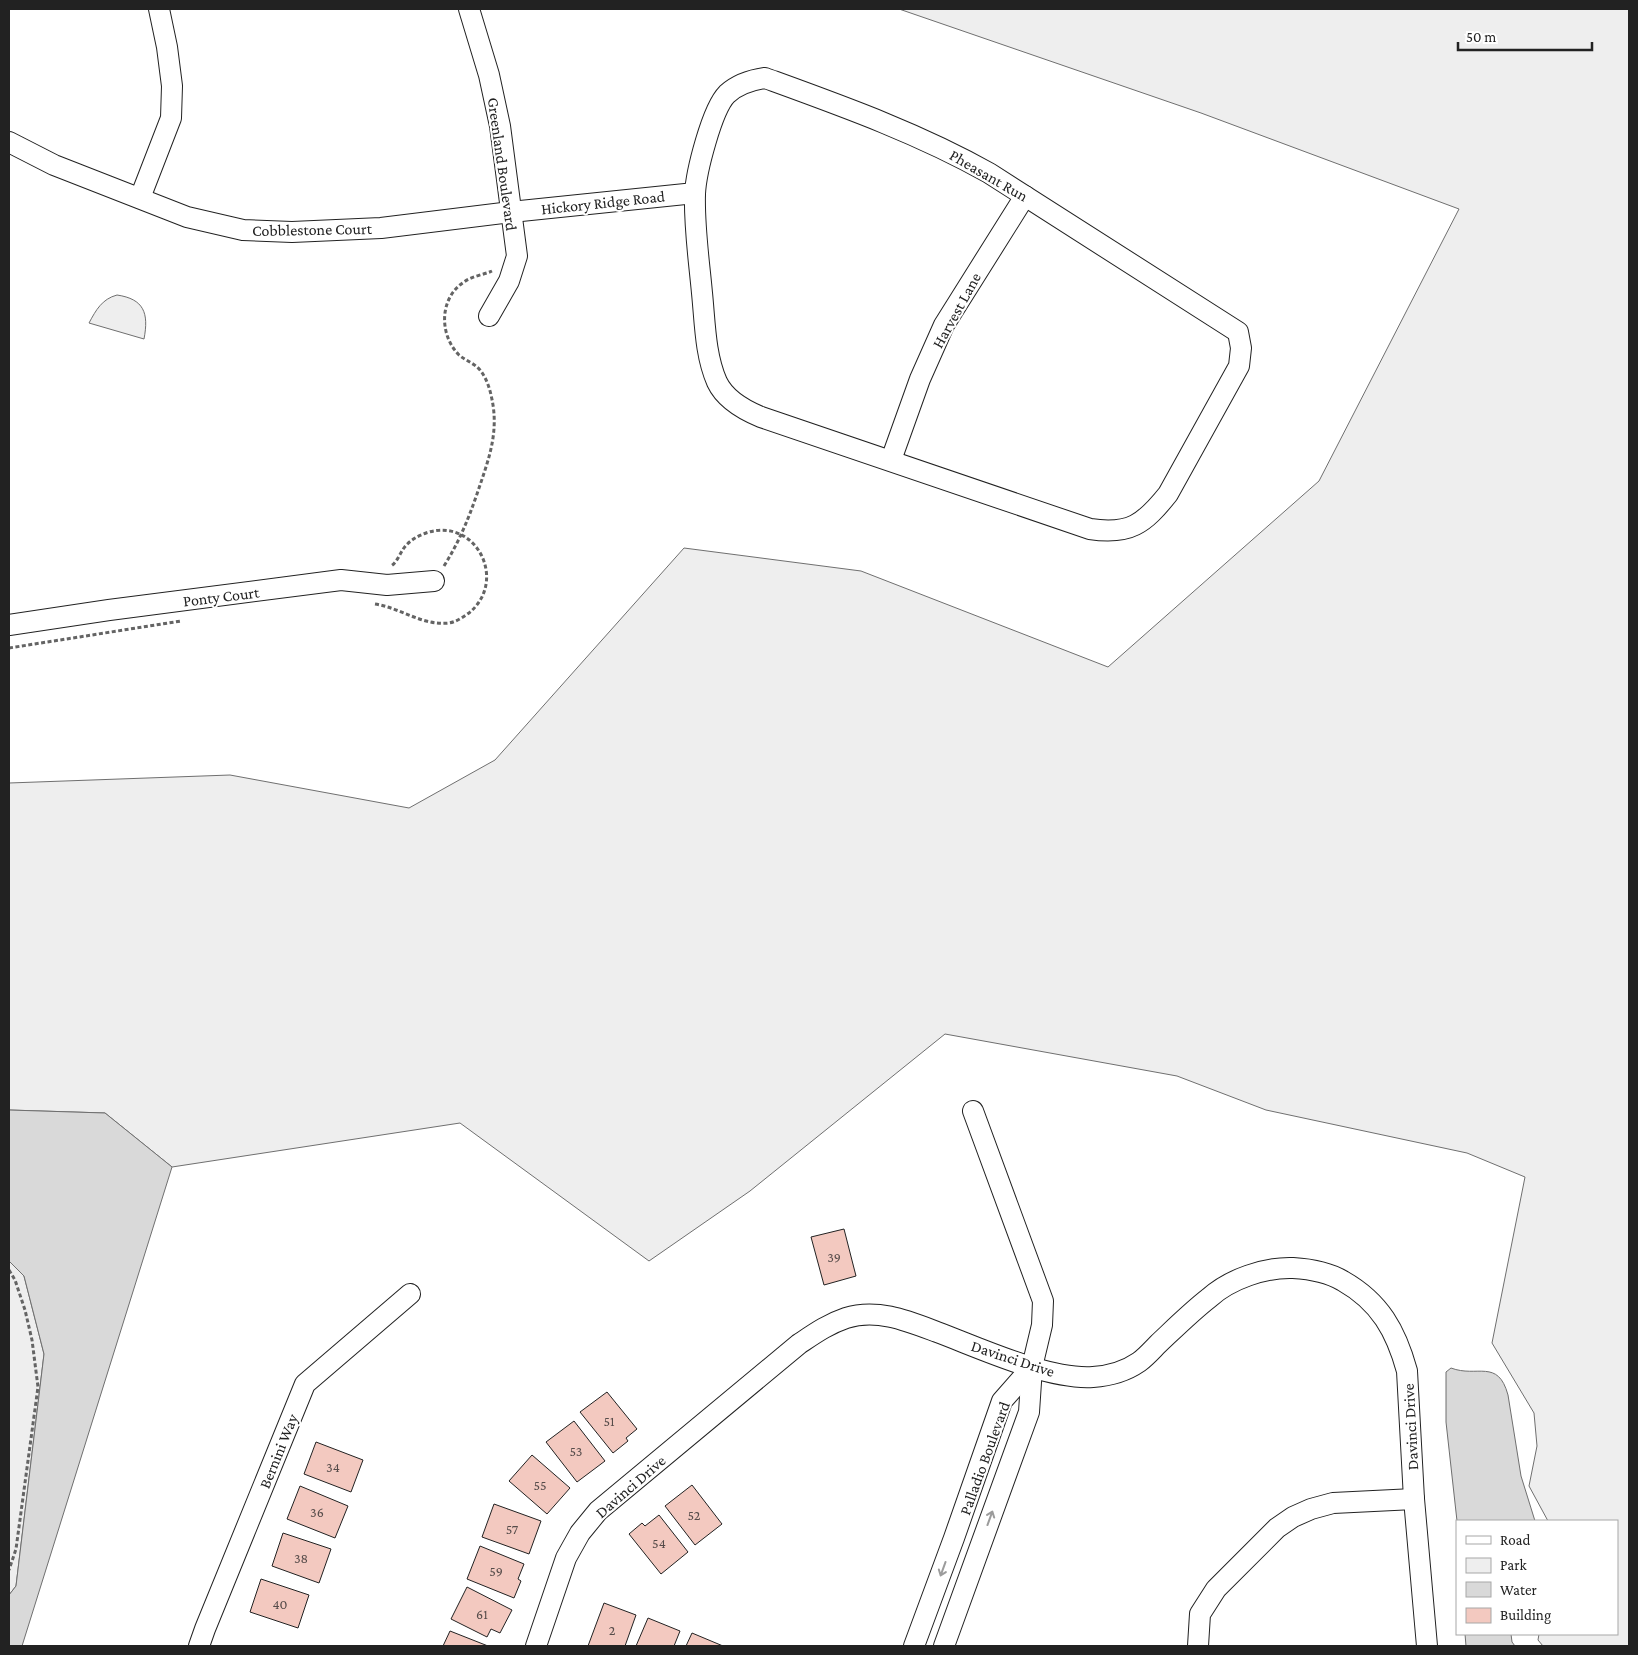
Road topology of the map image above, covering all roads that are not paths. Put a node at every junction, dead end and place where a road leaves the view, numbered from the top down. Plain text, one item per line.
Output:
1 (159, 9) edge
2 (469, 9) edge
3 (9, 142) edge
4 (695, 193) junction
5 (1025, 196) junction
6 (140, 198) junction
7 (511, 212) junction
8 (489, 316) dead end
9 (891, 460) junction
10 (434, 581) road end
11 (9, 625) edge
12 (973, 1111) dead end
13 (410, 1294) dead end
14 (1032, 1367) junction
15 (1414, 1499) junction
16 (954, 1538) junction
17 (980, 1548) junction
18 (200, 1646) edge
19 (536, 1646) edge
20 (914, 1646) edge
21 (944, 1646) edge
22 (1198, 1646) edge
23 (1427, 1646) edge

1 - 6 street
2 - 7 street, Greenland Boulevard
3 - 6 street, Cobblestone Court
4 - 5 street, Pheasant Run
4 - 7 street, Hickory Ridge Road
4 - 9 street, Pheasant Run
5 - 9 street, Harvest Lane
5 - 9 street, Pheasant Run
6 - 7 street, Cobblestone Court
7 - 8 street, Greenland Boulevard
10 - 11 street, Ponty Court
12 - 14 street
13 - 18 street, Bernini Way
14 - 15 street, Davinci Drive
14 - 16 street, Palladio Boulevard
17 -> 14 street, Palladio Boulevard
14 - 19 street, Davinci Drive
15 - 22 street
15 - 23 street, Davinci Drive
16 - 17 street
16 -> 20 street, Palladio Boulevard
17 - 21 street, Palladio Boulevard

